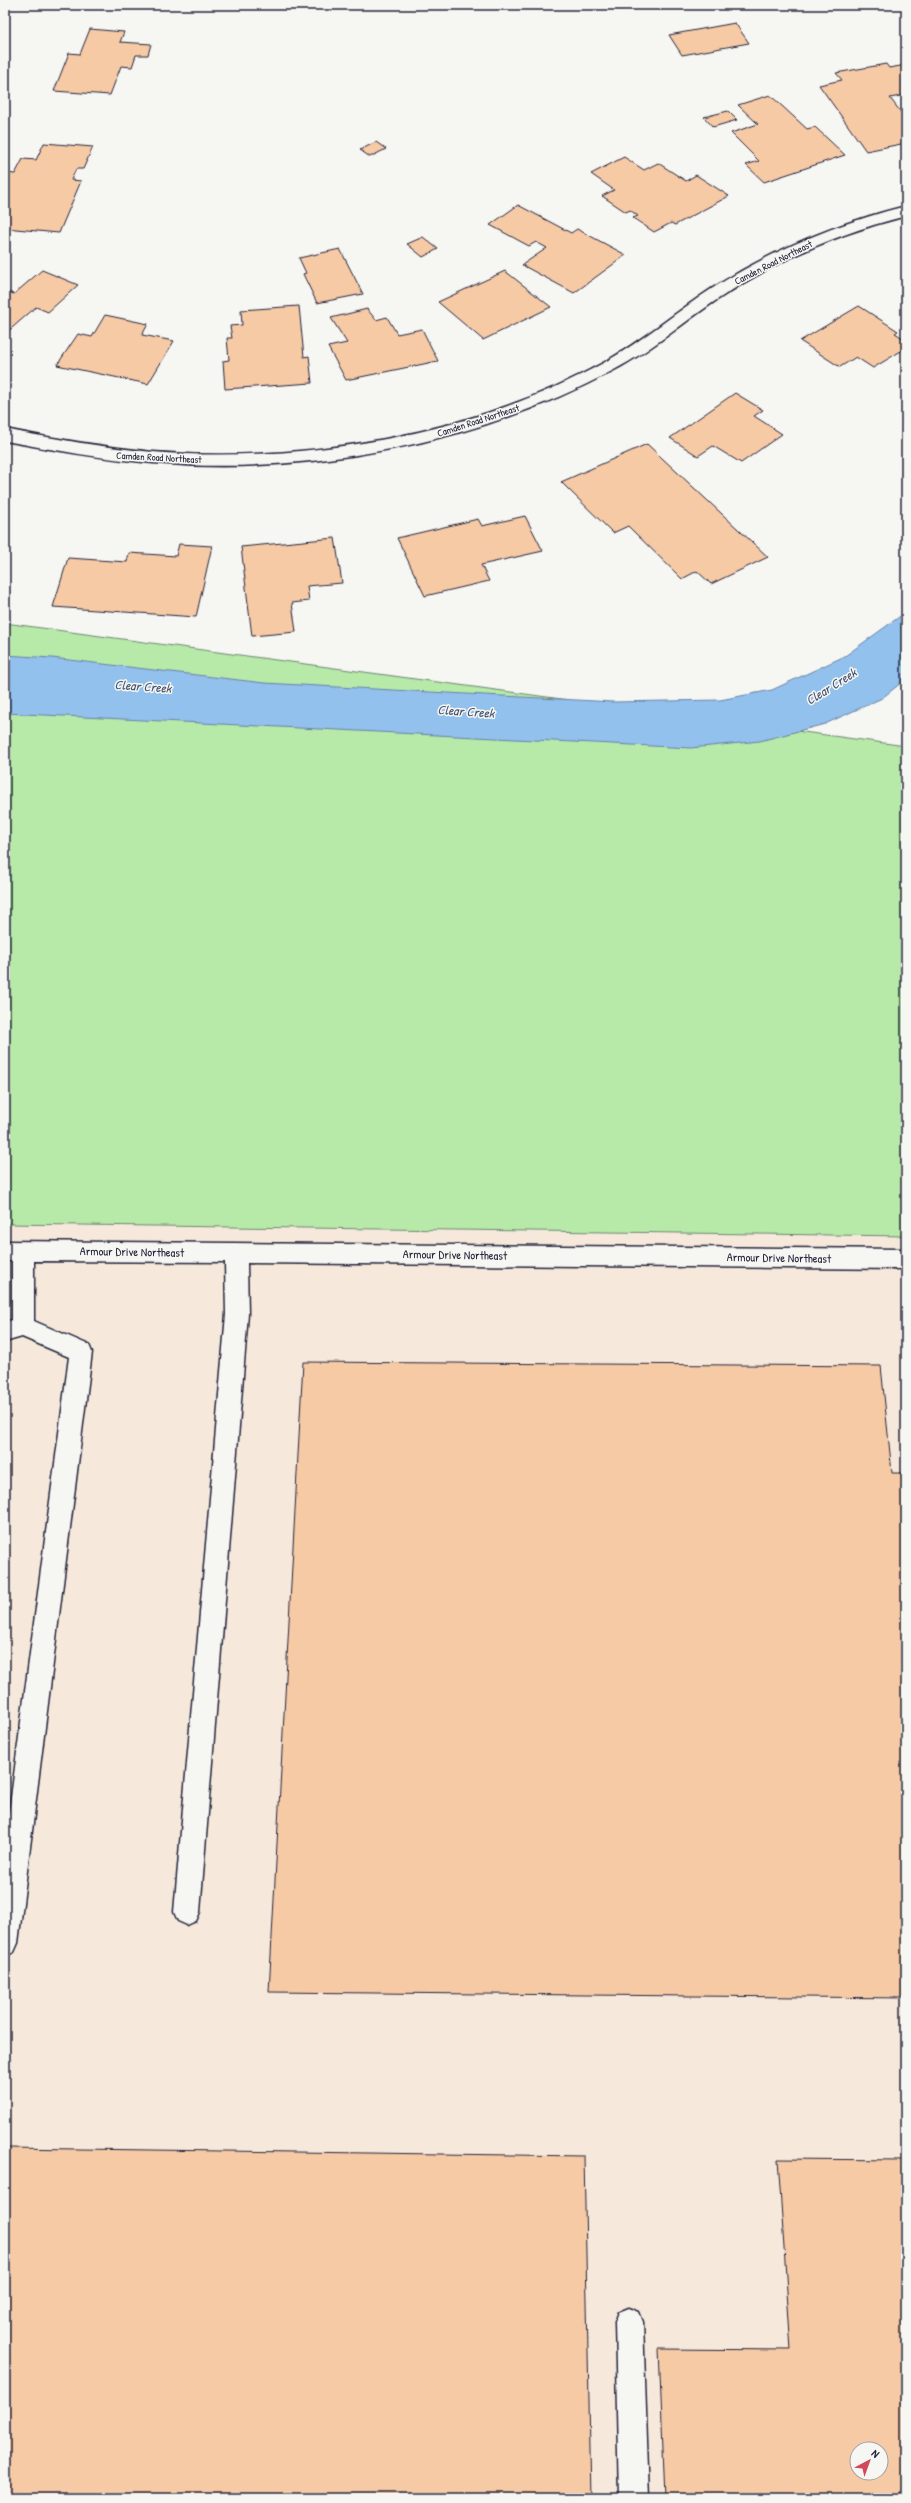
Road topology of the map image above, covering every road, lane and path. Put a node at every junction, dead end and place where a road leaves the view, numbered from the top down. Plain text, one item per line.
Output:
1 (906, 211) edge
2 (5, 435) edge
3 (14, 1251) edge
4 (236, 1253) junction
5 (906, 1259) edge
6 (14, 1330) edge
7 (187, 1912) dead end
8 (5, 1942) edge
9 (629, 2322) dead end
10 (634, 2498) edge

1 - 2 street, Camden Road Northeast
3 - 4 street, Armour Drive Northeast
3 - 6 street
4 - 5 street, Armour Drive Northeast
4 - 7 street
6 - 8 street
9 - 10 street

